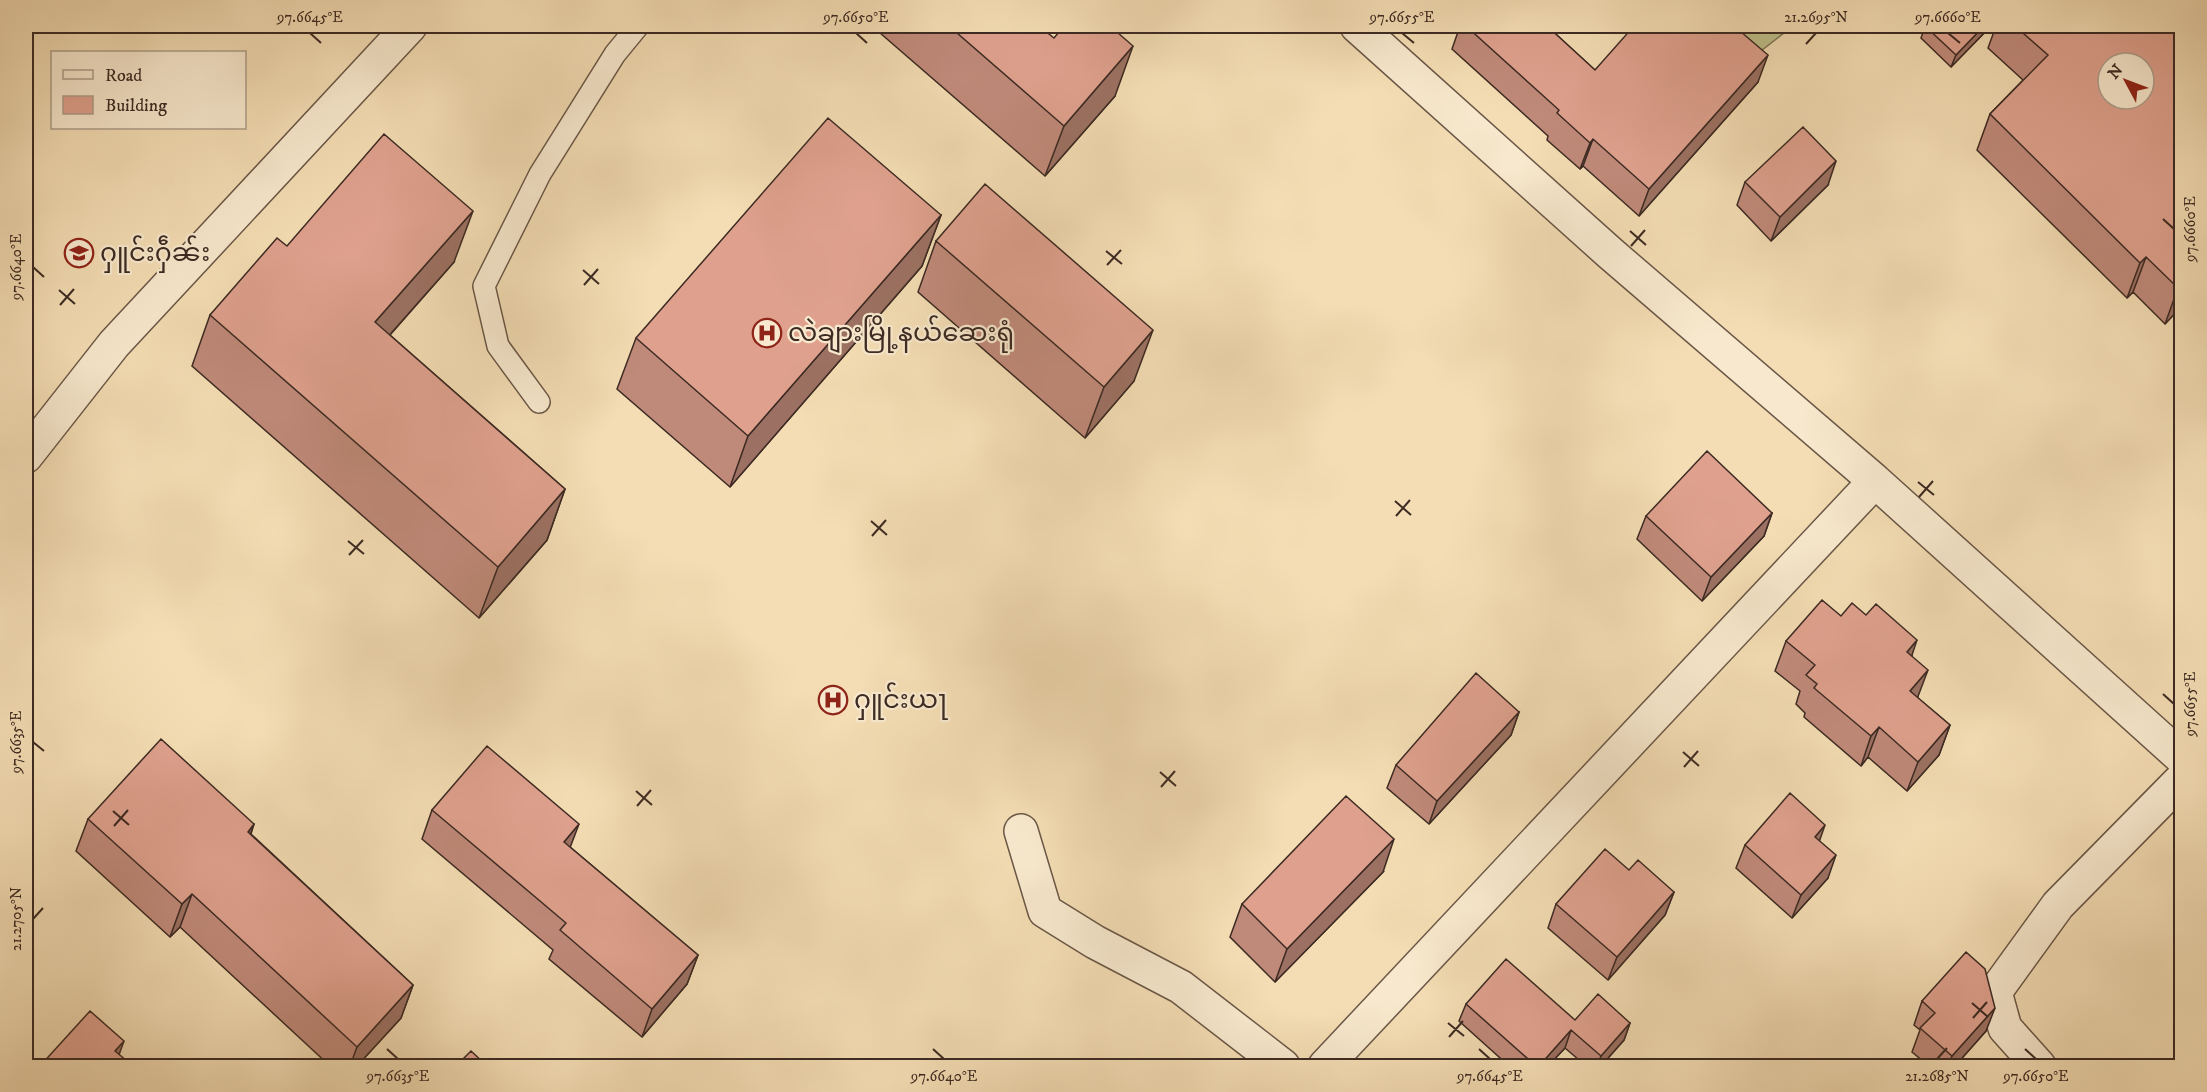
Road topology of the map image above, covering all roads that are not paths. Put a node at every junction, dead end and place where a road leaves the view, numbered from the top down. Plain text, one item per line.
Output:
1 (410, 26) edge
2 (638, 26) edge
3 (1357, 26) edge
4 (539, 402) dead end
5 (26, 456) edge
6 (1875, 481) junction
7 (2181, 758) edge
8 (2181, 779) edge
9 (1021, 831) dead end
10 (1282, 1066) edge
11 (1325, 1066) edge
12 (2039, 1066) edge

1 - 5 street
2 - 4 lane
3 - 6 street
6 - 7 street
6 - 11 street
8 - 12 street
9 - 10 street

